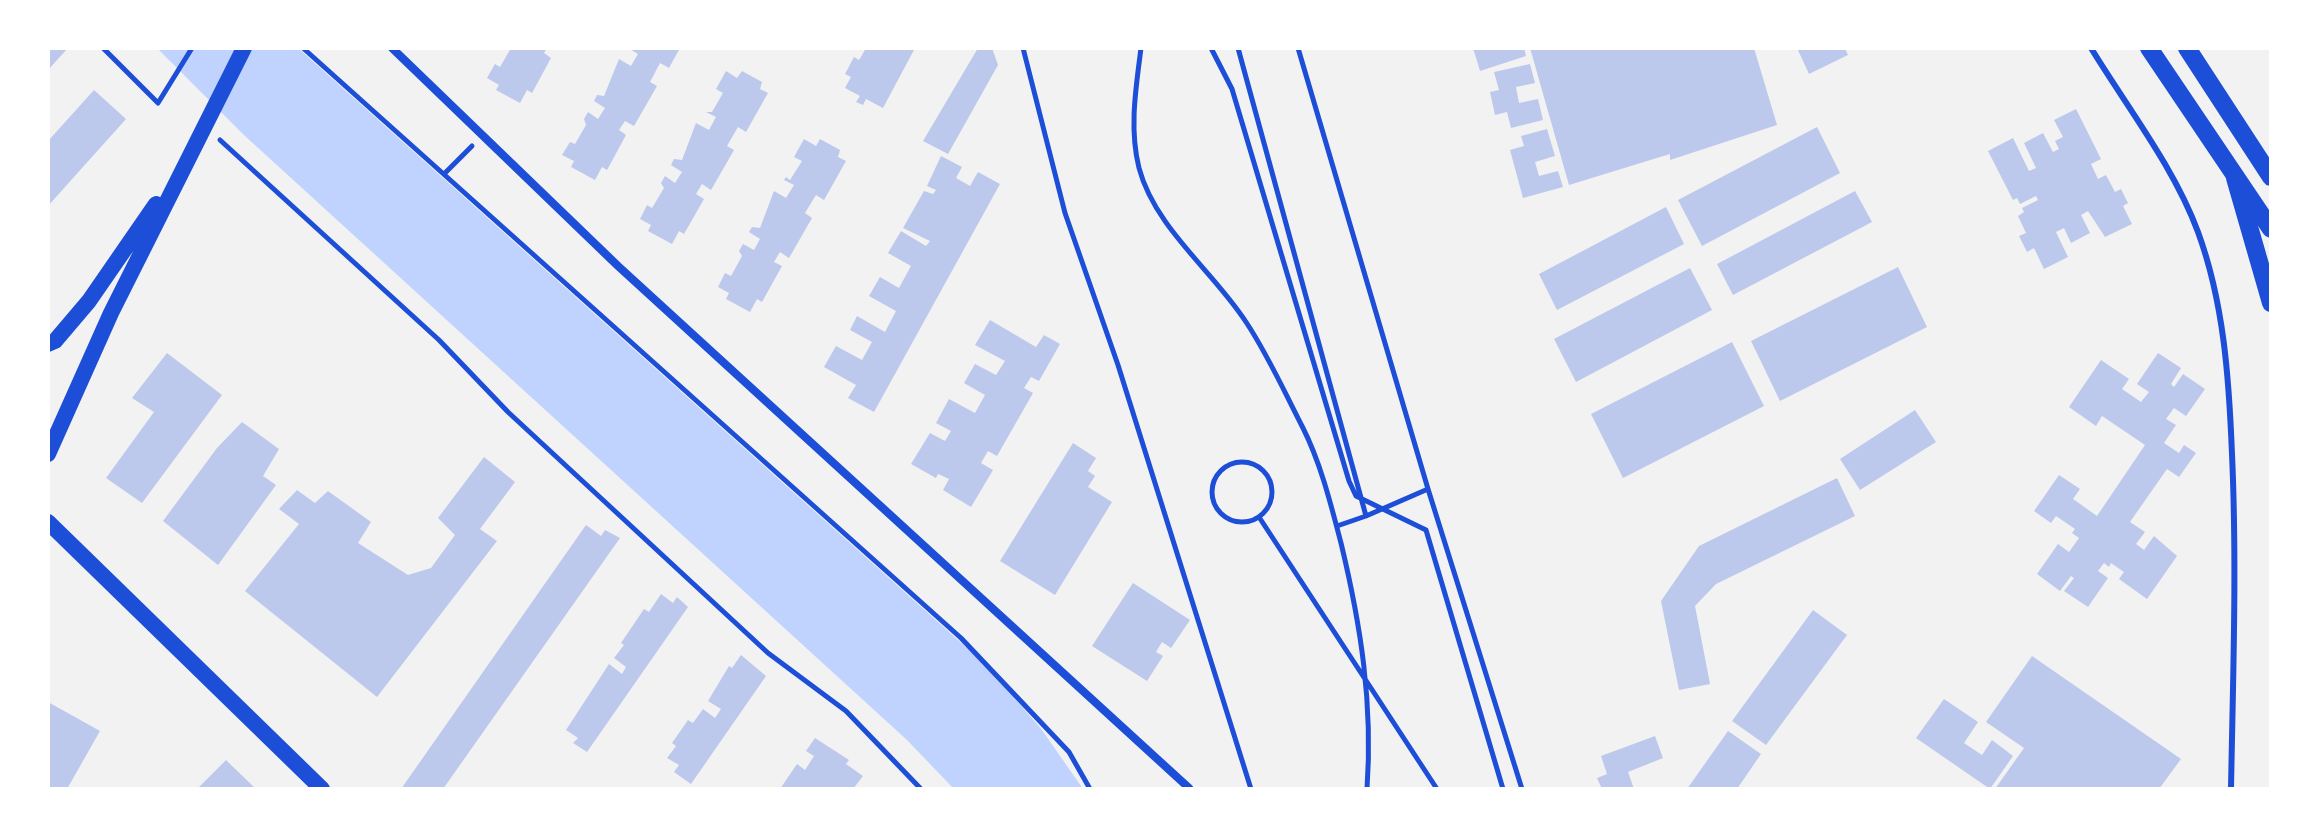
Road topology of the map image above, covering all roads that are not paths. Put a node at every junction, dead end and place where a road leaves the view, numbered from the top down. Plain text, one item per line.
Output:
1 (244, 48) edge
2 (392, 48) edge
3 (2091, 48) edge
4 (2149, 48) edge
5 (2187, 48) edge
6 (190, 152) junction
7 (2271, 177) edge
8 (2235, 178) junction
9 (2271, 229) edge
10 (2271, 303) edge
11 (48, 344) edge
12 (48, 454) edge
13 (48, 522) edge
14 (1189, 788) edge
15 (322, 789) edge
16 (2231, 789) edge

1 - 6 main road
2 - 14 street
3 - 16 lane
4 - 8 main road
5 - 7 main road
6 - 11 main road
6 - 12 main road
8 - 9 main road
8 - 10 main road
13 - 15 main road

